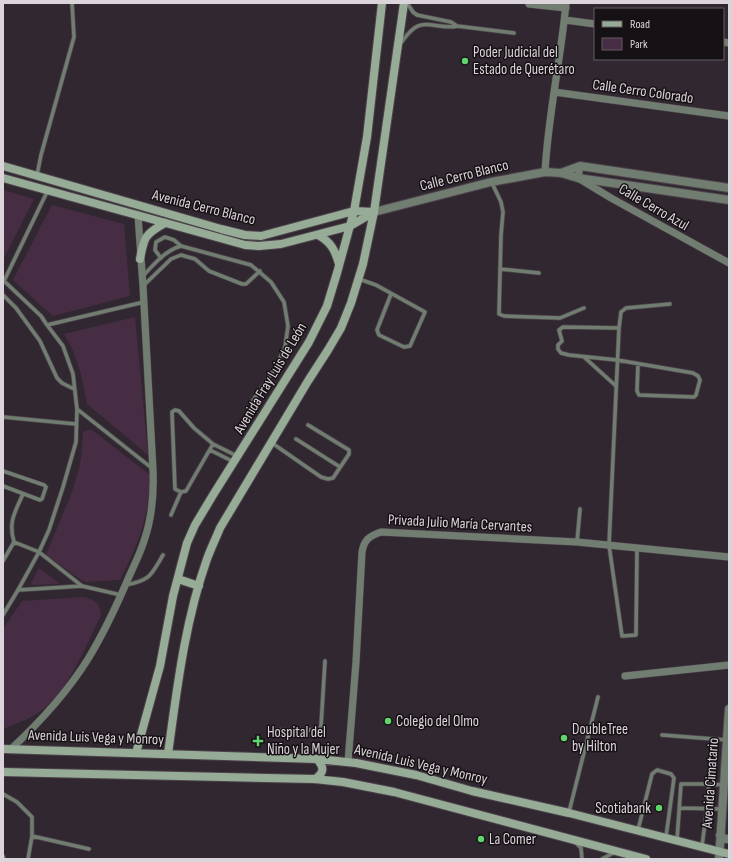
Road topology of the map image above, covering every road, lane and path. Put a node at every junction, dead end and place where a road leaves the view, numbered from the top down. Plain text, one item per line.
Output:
1 (72, 3) edge
2 (382, 3) edge
3 (405, 3) edge
4 (529, 4) dead end
5 (566, 6) edge
6 (565, 20) junction
7 (594, 24) edge
8 (457, 26) junction
9 (514, 33) dead end
10 (398, 46) junction
11 (554, 92) junction
12 (729, 116) edge
13 (3, 166) edge
14 (580, 166) junction
15 (545, 172) junction
16 (560, 172) junction
17 (37, 175) junction
18 (3, 178) edge
19 (578, 178) junction
20 (491, 182) junction
21 (729, 188) edge
22 (48, 190) junction
23 (729, 200) edge
24 (354, 211) junction
25 (374, 212) junction
26 (138, 215) junction
27 (165, 223) junction
28 (350, 226) junction
29 (318, 235) junction
30 (181, 246) junction
31 (199, 251) junction
32 (160, 258) junction
33 (140, 259) junction
34 (195, 259) junction
35 (729, 263) edge
36 (339, 264) junction
37 (500, 269) junction
38 (260, 271) junction
39 (539, 273) dead end
40 (142, 276) junction
41 (359, 279) junction
42 (4, 281) edge
43 (143, 286) junction
44 (392, 294) junction
45 (3, 295) edge
46 (144, 302) junction
47 (670, 304) dead end
48 (584, 308) dead end
49 (47, 326) junction
50 (619, 328) junction
51 (583, 357) junction
52 (617, 360) junction
53 (638, 364) junction
54 (616, 386) junction
55 (74, 388) junction
56 (252, 402) dead end
57 (77, 409) junction
58 (3, 416) edge
59 (76, 424) junction
60 (308, 425) dead end
61 (296, 440) dead end
62 (272, 443) junction
63 (213, 444) junction
64 (210, 450) junction
65 (236, 459) junction
66 (340, 467) junction
67 (153, 470) junction
68 (3, 471) edge
69 (3, 486) edge
70 (181, 492) junction
71 (23, 494) junction
72 (580, 509) dead end
73 (171, 515) dead end
74 (14, 542) junction
75 (577, 542) junction
76 (609, 545) junction
77 (637, 548) junction
78 (39, 552) junction
79 (164, 555) dead end
80 (729, 557) edge
81 (3, 561) edge
82 (178, 579) junction
83 (82, 586) junction
84 (125, 586) junction
85 (199, 586) junction
86 (18, 590) junction
87 (121, 595) junction
88 (3, 615) edge
89 (325, 660) dead end
90 (729, 666) edge
91 (625, 676) dead end
92 (598, 696) dead end
93 (729, 709) edge
94 (273, 730) dead end
95 (662, 735) dead end
96 (727, 740) junction
97 (7, 749) edge
98 (136, 753) junction
99 (168, 754) junction
100 (317, 759) junction
101 (348, 762) junction
102 (3, 772) edge
103 (315, 779) junction
104 (709, 784) junction
105 (724, 785) junction
106 (3, 794) edge
107 (680, 808) junction
108 (707, 808) junction
109 (722, 809) junction
110 (569, 813) junction
111 (638, 830) junction
112 (720, 835) junction
113 (32, 836) junction
114 (666, 837) junction
115 (729, 839) edge
116 (573, 840) junction
117 (677, 840) junction
118 (702, 846) junction
119 (89, 849) dead end
120 (617, 851) junction
121 (729, 854) edge
122 (719, 855) edge
123 (3, 856) edge
124 (4, 859) edge
125 (28, 859) edge
126 (582, 859) edge
127 (602, 859) edge
128 (645, 859) edge

1 - 17 lane
2 - 24 main road, Avenida Fray Luis de León
3 - 8 lane
3 - 10 main road
4 - 5 street
5 - 6 street
6 - 7 street
6 - 11 street
8 - 9 lane
8 - 10 lane
10 - 25 main road
11 - 12 street, Calle Cerro Colorado
11 - 15 street
13 - 17 main road, Avenida Cerro Blanco
14 - 16 street, Calle Cerro Blanco
14 - 19 street
14 - 21 street, Calle Cerro Blanco
15 - 16 street, Calle Cerro Blanco
15 - 20 street, Calle Cerro Blanco
16 - 19 street, Calle Cerro Blanco
17 - 24 main road, Avenida Cerro Blanco
18 - 22 main road, Avenida Cerro Blanco
19 - 23 street, Calle Cerro Blanco
19 - 35 street, Calle Cerro Azul
20 - 25 street, Calle Cerro Blanco
20 - 37 lane
22 - 26 main road, Avenida Cerro Blanco
22 - 42 lane
24 - 25 main road, Avenida Cerro Blanco
24 - 28 main road, Avenida Fray Luis de León
25 - 28 main road, Avenida Cerro Blanco
25 - 41 main road
26 - 27 main road, Avenida Cerro Blanco
26 - 33 street
27 - 29 main road, Avenida Cerro Blanco
27 - 33 main road
28 - 29 main road, Avenida Cerro Blanco
28 - 36 main road, Avenida Fray Luis de León
29 - 36 main road
30 - 31 lane
30 - 32 lane
30 - 32 lane
31 - 34 lane
31 - 38 lane
32 - 40 lane
33 - 40 street
34 - 38 lane
34 - 43 lane
36 - 65 main road, Avenida Fray Luis de León
37 - 39 lane
37 - 48 lane
38 - 56 lane
40 - 43 street
41 - 44 lane
41 - 62 main road
42 - 49 lane
43 - 46 street
44 - 44 lane
45 - 55 lane
46 - 49 lane
46 - 67 street
47 - 50 lane
49 - 55 lane
50 - 51 lane
50 - 52 lane
51 - 52 lane
51 - 54 lane
52 - 53 lane
52 - 54 lane
53 - 53 lane
54 - 76 lane
55 - 57 lane
57 - 59 lane
57 - 67 lane
58 - 59 lane
59 - 78 lane
60 - 66 lane
61 - 66 lane
62 - 66 lane
62 - 85 main road
63 - 64 lane
63 - 65 lane
63 - 70 lane
64 - 65 lane
64 - 70 lane
65 - 82 main road, Avenida Fray Luis de León
67 - 84 street
68 - 71 lane
69 - 71 lane
70 - 73 lane
71 - 74 lane
72 - 75 lane
74 - 78 lane
74 - 81 lane
75 - 76 street, Privada Julio María Cervantes
75 - 101 street, Privada Julio María Cervantes
76 - 77 street, Privada Julio María Cervantes
76 - 77 lane
77 - 80 street, Privada Julio María Cervantes
78 - 83 lane
78 - 86 lane
79 - 84 lane
82 - 85 main road
82 - 98 main road, Avenida Fray Luis de León
83 - 86 lane
83 - 87 lane
84 - 87 street
85 - 99 main road
86 - 88 lane
87 - 97 street
89 - 94 lane
90 - 91 street
92 - 110 lane
93 - 96 street, Avenida Cimatario
95 - 96 lane
96 - 105 street, Avenida Cimatario
97 - 98 main road, Avenida Luis Vega y Monroy
98 - 99 main road, Avenida Luis Vega y Monroy
99 - 100 main road, Avenida Luis Vega y Monroy
100 - 101 main road, Avenida Luis Vega y Monroy
100 - 103 main road
101 - 110 main road, Avenida Luis Vega y Monroy
102 - 103 main road
103 - 116 main road
104 - 105 lane
104 - 107 lane
104 - 108 lane
105 - 109 street, Avenida Cimatario
106 - 113 lane
107 - 108 lane
107 - 117 lane
108 - 109 lane
108 - 118 lane
109 - 112 street, Avenida Cimatario
110 - 111 main road, Avenida Luis Vega y Monroy
111 - 114 main road, Avenida Luis Vega y Monroy
111 - 114 lane
112 - 115 street
112 - 122 street, Avenida Cimatario
113 - 119 lane
113 - 125 lane
114 - 117 main road, Avenida Luis Vega y Monroy
116 - 120 main road
116 - 126 lane
117 - 118 main road, Avenida Luis Vega y Monroy
118 - 122 main road, Avenida Luis Vega y Monroy
120 - 127 lane
120 - 128 main road
121 - 122 main road, Avenida Luis Vega y Monroy
123 - 124 lane

